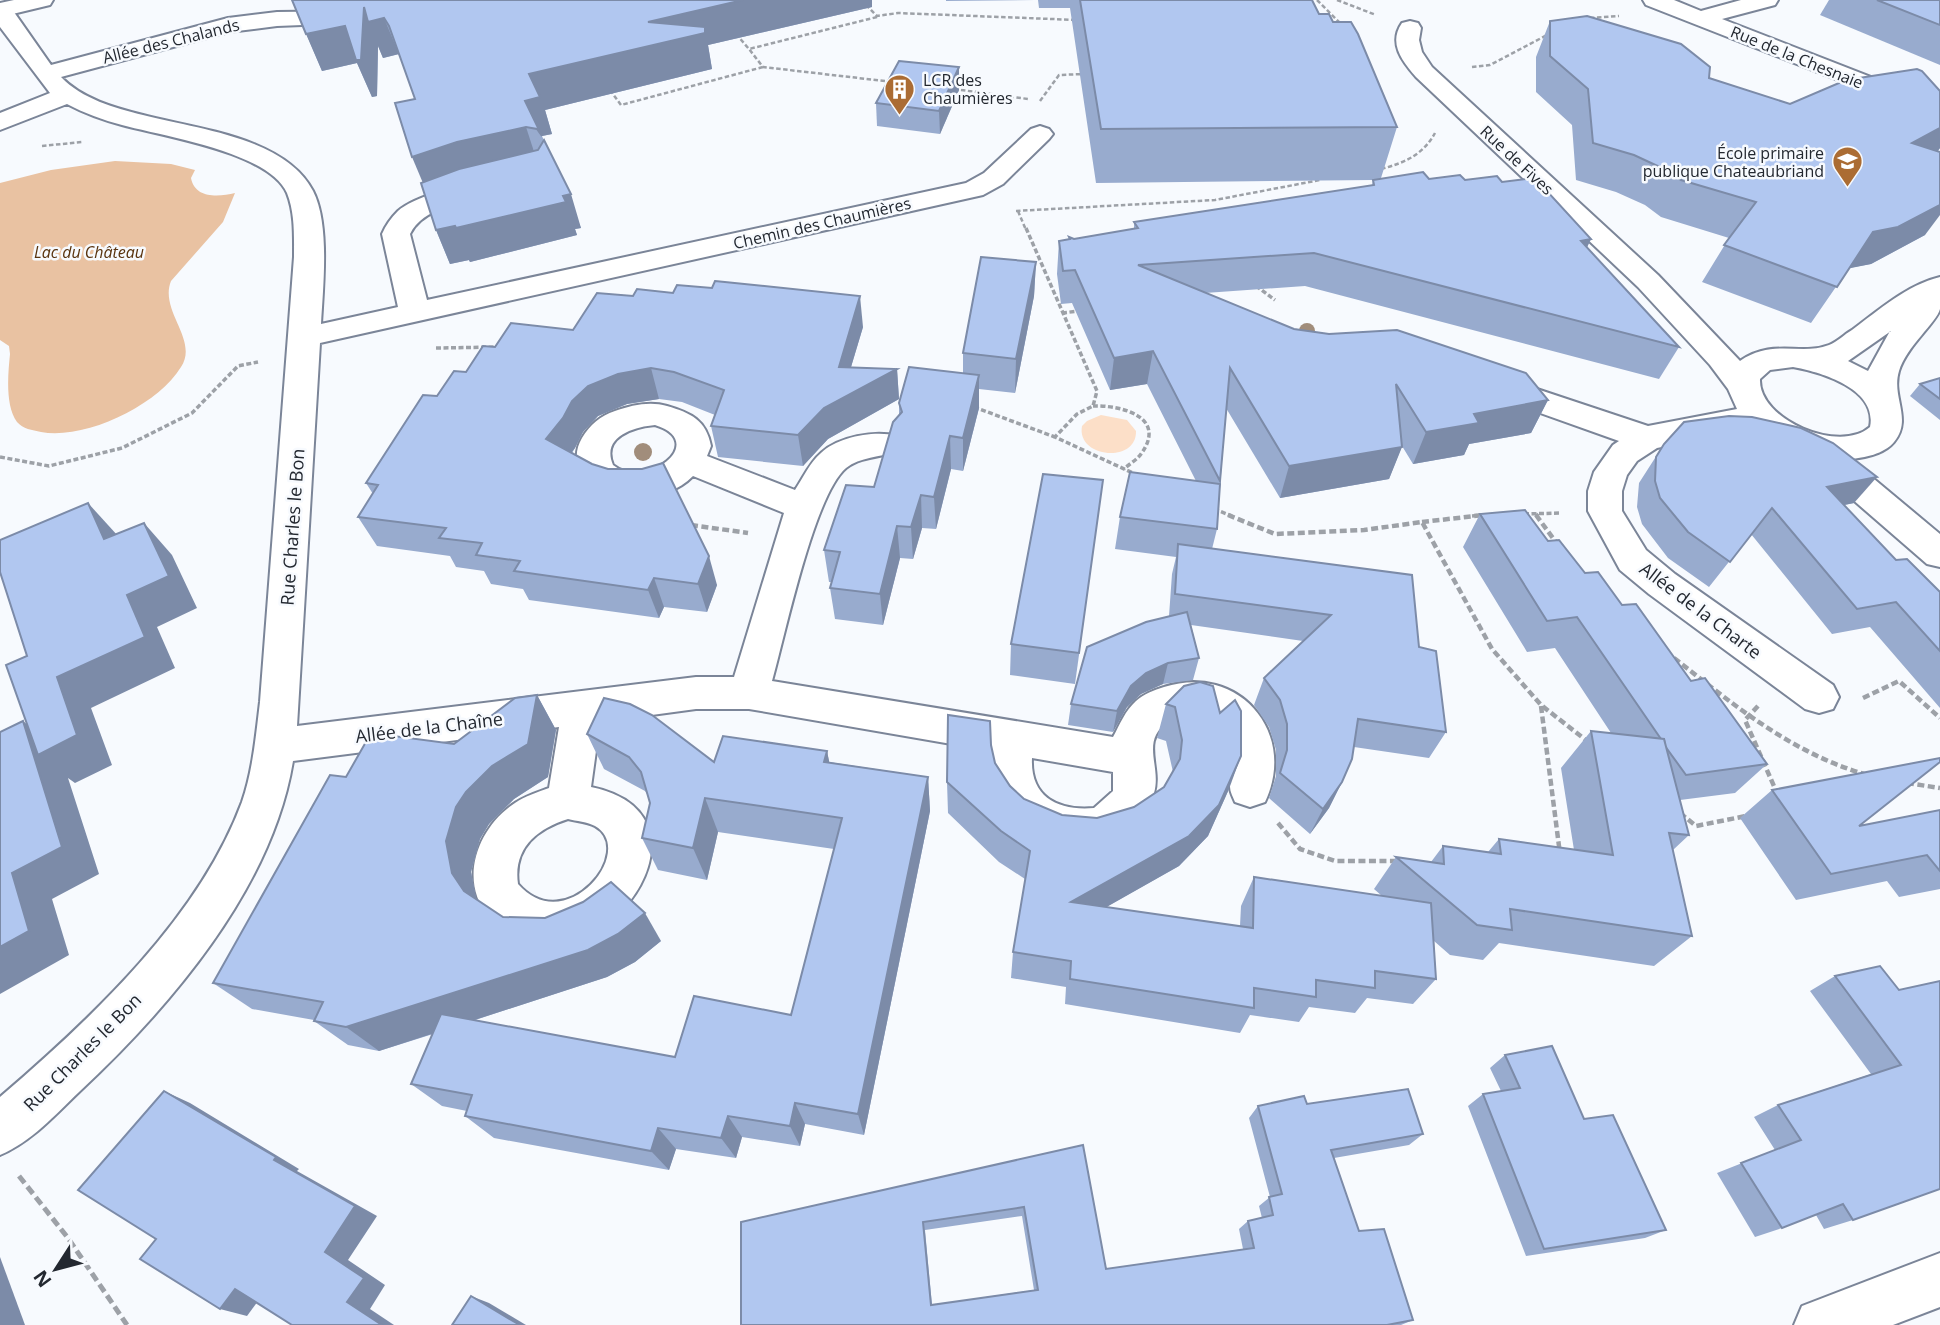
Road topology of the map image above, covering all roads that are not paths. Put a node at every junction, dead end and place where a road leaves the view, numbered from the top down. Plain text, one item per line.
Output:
1 (42, 0) edge
2 (1654, 0) edge
3 (1767, 0) edge
4 (1, 10) edge
5 (381, 14) edge
6 (1700, 18) junction
7 (1410, 28) dead end
8 (57, 84) junction
9 (1940, 113) edge
10 (0, 122) edge
11 (1040, 134) road end
12 (501, 185) edge
13 (1648, 281) junction
14 (1940, 289) edge
15 (415, 314) junction
16 (304, 337) junction
17 (1793, 358) junction
18 (1471, 377) edge
19 (1751, 401) junction
20 (1882, 402) junction
21 (1792, 436) junction
22 (1647, 438) junction
23 (1879, 438) junction
24 (885, 444) edge
25 (690, 461) dead end
26 (803, 507) junction
27 (1940, 535) edge
28 (1940, 554) edge
29 (1806, 688) road end
30 (749, 693) junction
31 (582, 707) junction
32 (1014, 738) junction
33 (275, 746) junction
34 (1133, 758) junction
35 (1250, 789) road end
36 (568, 801) dead end
37 (0, 1130) edge
38 (1940, 1280) edge
39 (1821, 1325) edge

1 - 4 street
2 - 6 street, Rue de la Chesnaie
3 - 6 street
4 - 8 street
5 - 8 street, Allée des Chalands
6 - 9 street, Rue de la Chesnaie
7 - 13 street, Rue de Fives
8 - 10 street, Allée des Chalands
8 - 16 street, Rue Charles le Bon
11 - 15 street, Chemin des Chaumières
12 - 15 street
13 - 17 street, Rue de Fives
13 - 19 street, Rue de Fives
14 - 17 street
14 - 20 street
15 - 16 street, Chemin des Chaumières
16 - 33 street, Rue Charles le Bon
17 - 19 street
17 - 20 street, Rue de Fives
18 - 22 street
19 - 21 street
19 - 22 street
20 - 23 street
21 - 23 street
21 - 28 street
22 - 29 street, Allée de la Charte
23 - 27 street
24 - 26 street
25 - 26 street
26 - 30 street
30 - 31 street, Allée de la Chaîne
30 - 32 street, Allée de la Chaîne
31 - 33 street, Allée de la Chaîne
31 - 36 street
32 - 34 street, Allée de la Chaîne
32 - 34 street
33 - 37 street, Rue Charles le Bon
34 - 35 street
38 - 39 street

